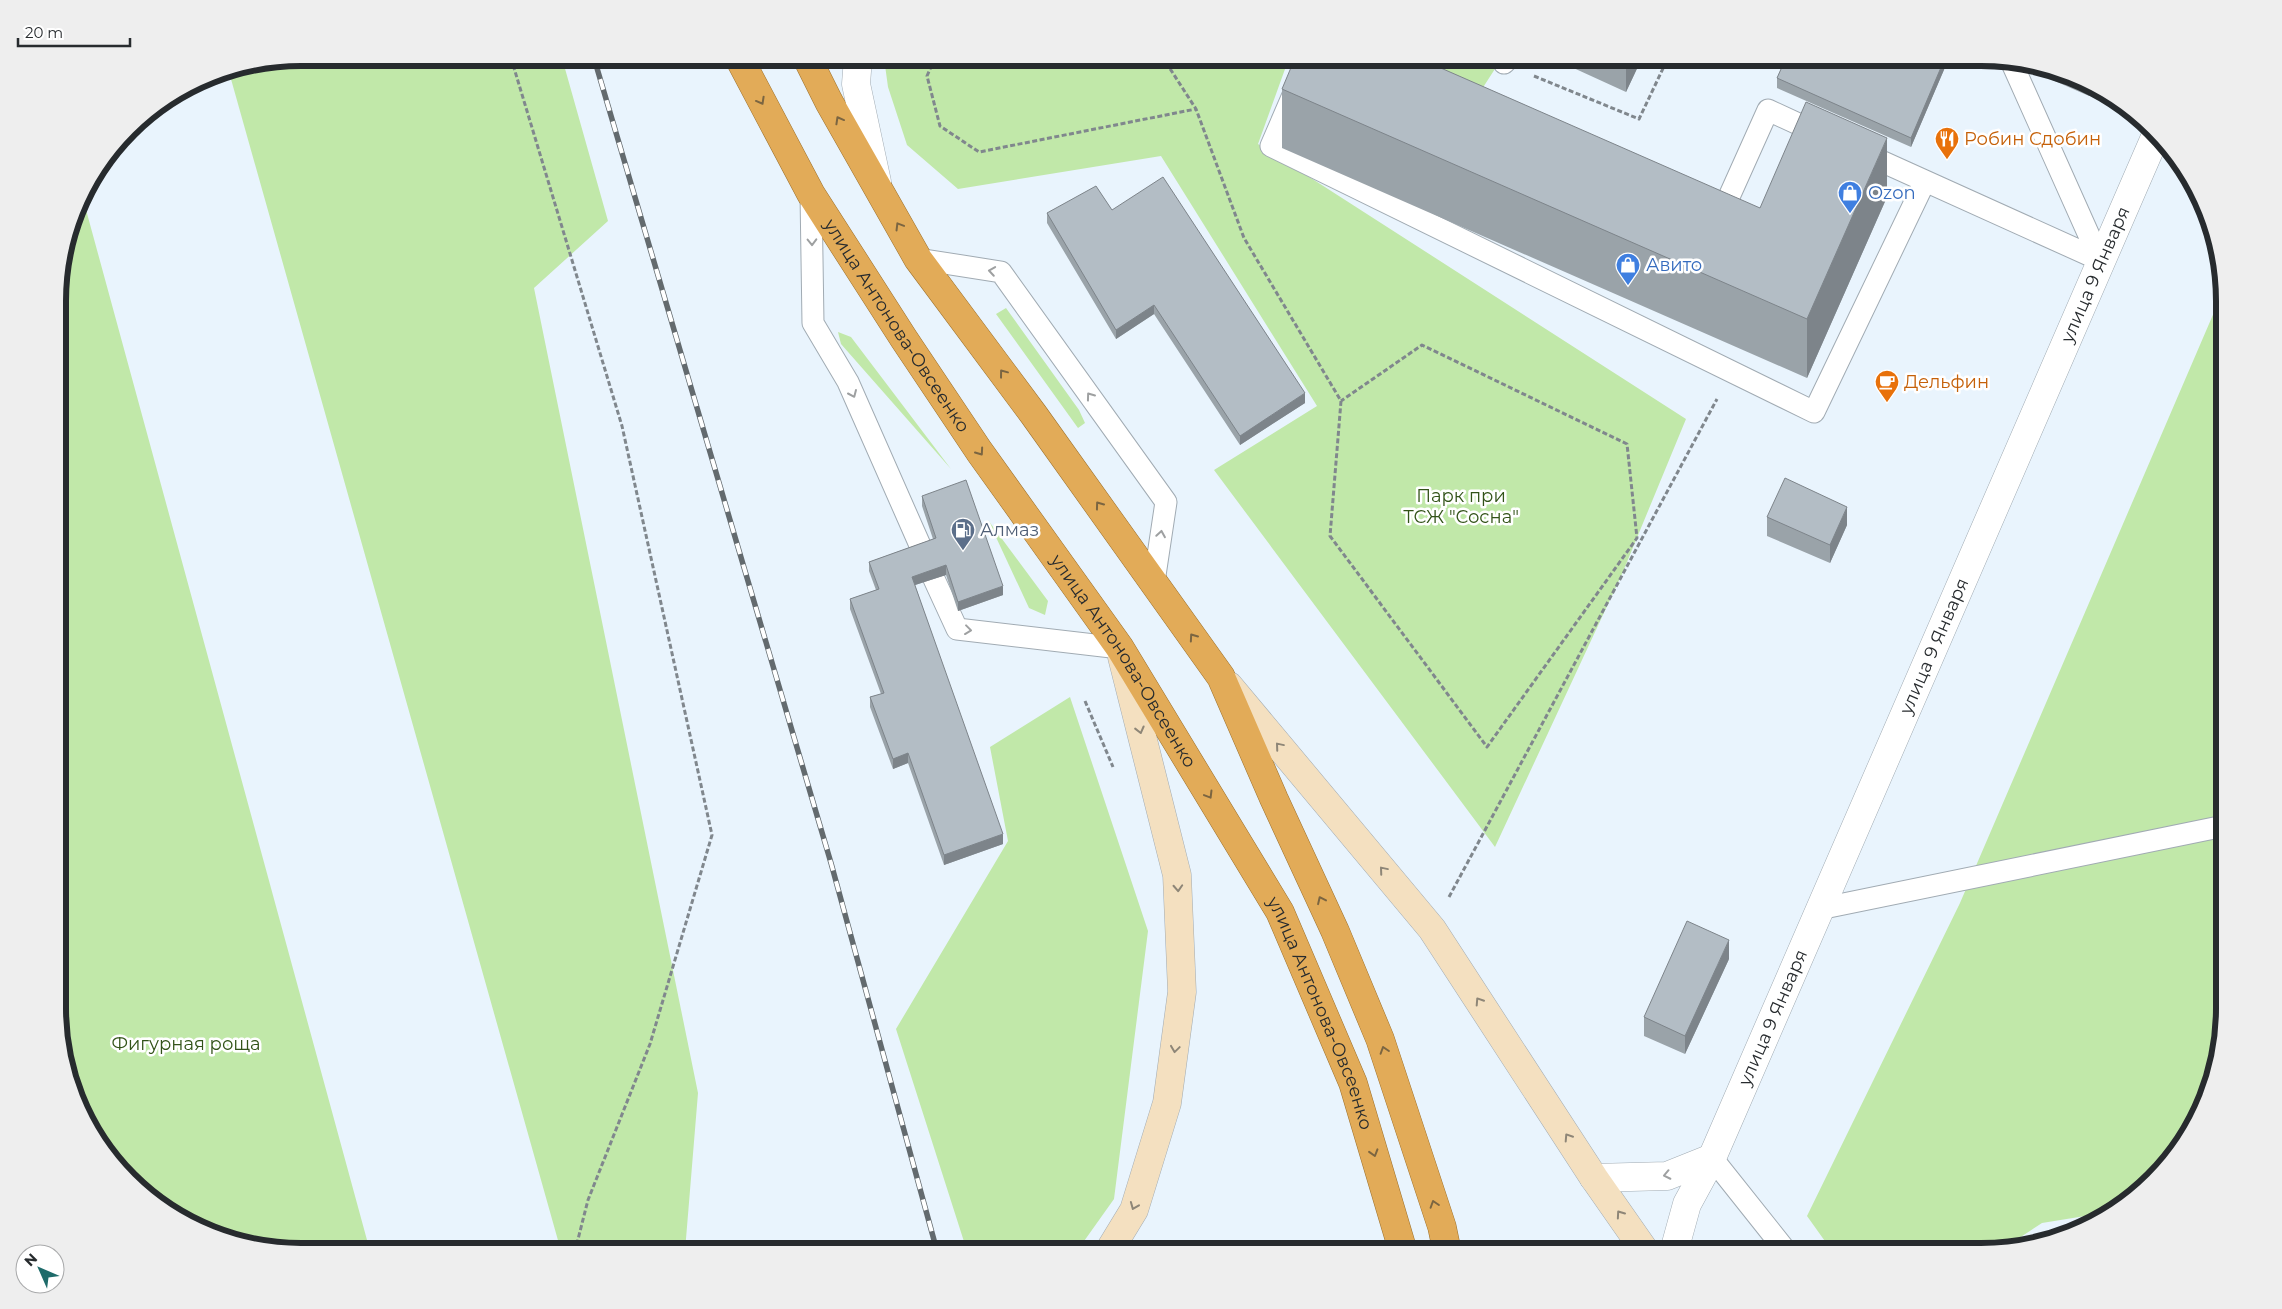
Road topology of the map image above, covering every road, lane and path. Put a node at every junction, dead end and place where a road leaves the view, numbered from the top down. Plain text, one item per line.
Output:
1 (513, 66) edge
2 (743, 66) edge
3 (810, 66) edge
4 (857, 66) edge
5 (931, 66) edge
6 (1168, 66) edge
7 (1306, 66) edge
8 (1520, 66) edge
9 (1664, 66) edge
10 (2014, 69) edge
11 (1196, 109) junction
12 (2153, 141) edge
13 (1925, 181) junction
14 (880, 193) junction
15 (811, 194) junction
16 (1697, 196) edge
17 (918, 259) junction
18 (2100, 260) junction
19 (1732, 372) junction
20 (1341, 401) junction
21 (923, 552) edge
22 (934, 579) edge
23 (1154, 582) junction
24 (1120, 648) junction
25 (1221, 677) junction
26 (1085, 701) dead end
27 (1114, 770) dead end
28 (2216, 828) edge
29 (1819, 909) junction
30 (1432, 929) junction
31 (1712, 1158) junction
32 (1594, 1178) junction
33 (577, 1243) edge
34 (1114, 1243) edge
35 (1400, 1243) edge
36 (1445, 1243) edge
37 (1640, 1243) edge
38 (1676, 1243) edge
39 (1780, 1243) edge

1 - 33 path
2 -> 15 highway, улица Антонова-Овсеенко
14 -> 3 highway
4 - 14 street
5 - 11 path
6 - 11 path
7 - 19 lane
8 - 9 path
10 - 18 lane
11 - 20 path
12 - 18 street, улица 9 Января
13 - 16 lane
13 - 18 lane
13 - 19 lane
17 -> 14 highway
15 -> 21 lane
15 -> 24 highway, улица Антонова-Овсеенко
23 -> 17 highway
23 -> 17 lane
18 - 29 street, улица 9 Января
19 - 30 path
20 - 20 path
22 -> 24 lane
25 -> 23 highway
24 -> 34 main road
24 -> 35 highway, улица Антонова-Овсеенко
30 -> 25 main road
36 -> 25 highway
26 - 27 path
28 - 29 lane
29 - 31 street, улица 9 Января
32 -> 30 main road
31 -> 32 street
31 - 38 street, улица 9 Января
31 - 39 lane
37 -> 32 main road

